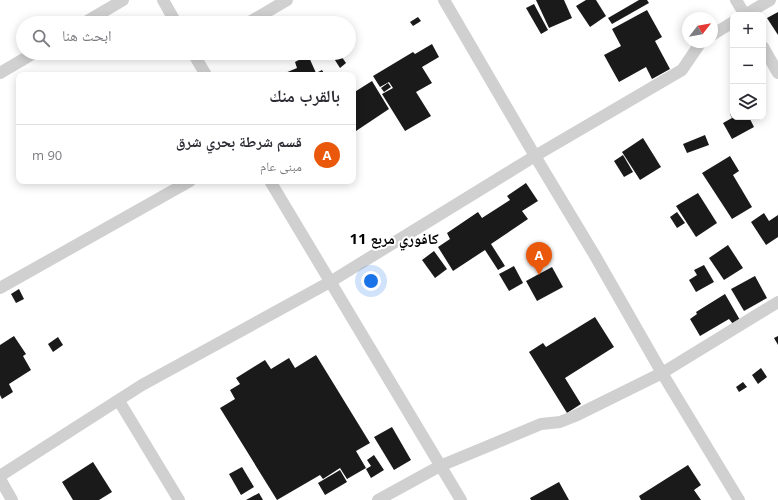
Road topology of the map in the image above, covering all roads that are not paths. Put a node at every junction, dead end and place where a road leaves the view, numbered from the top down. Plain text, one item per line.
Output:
1 (123, 0) edge
2 (163, 0) edge
3 (287, 0) edge
4 (444, 0) edge
5 (736, 0) edge
6 (770, 0) edge
7 (743, 12) edge
8 (750, 12) edge
9 (96, 16) edge
10 (172, 16) edge
11 (260, 16) edge
12 (730, 24) edge
13 (718, 31) edge
14 (697, 48) edge
15 (764, 48) edge
16 (22, 60) edge
17 (198, 60) edge
18 (204, 72) edge
19 (0, 73) edge
20 (778, 73) edge
21 (535, 156) junction
22 (185, 184) edge
23 (272, 184) edge
24 (330, 282) junction
25 (0, 288) edge
26 (778, 302) edge
27 (662, 373) junction
28 (119, 401) junction
29 (440, 466) junction
30 (0, 476) edge
31 (0, 479) edge
32 (12, 500) edge
33 (179, 500) edge
34 (378, 500) edge
35 (461, 500) edge
36 (739, 500) edge

1 - 9 street
2 - 10 street
3 - 11 street
4 - 21 street
5 - 7 street
6 - 8 street
12 - 13 street
14 - 21 street
15 - 20 street
16 - 19 street
17 - 18 street
21 - 24 street
21 - 27 street
22 - 25 street
23 - 24 street
24 - 28 street
24 - 29 street
26 - 27 street
27 - 29 street
27 - 36 street
28 - 30 street
28 - 33 street
29 - 34 street
29 - 35 street
31 - 32 street

